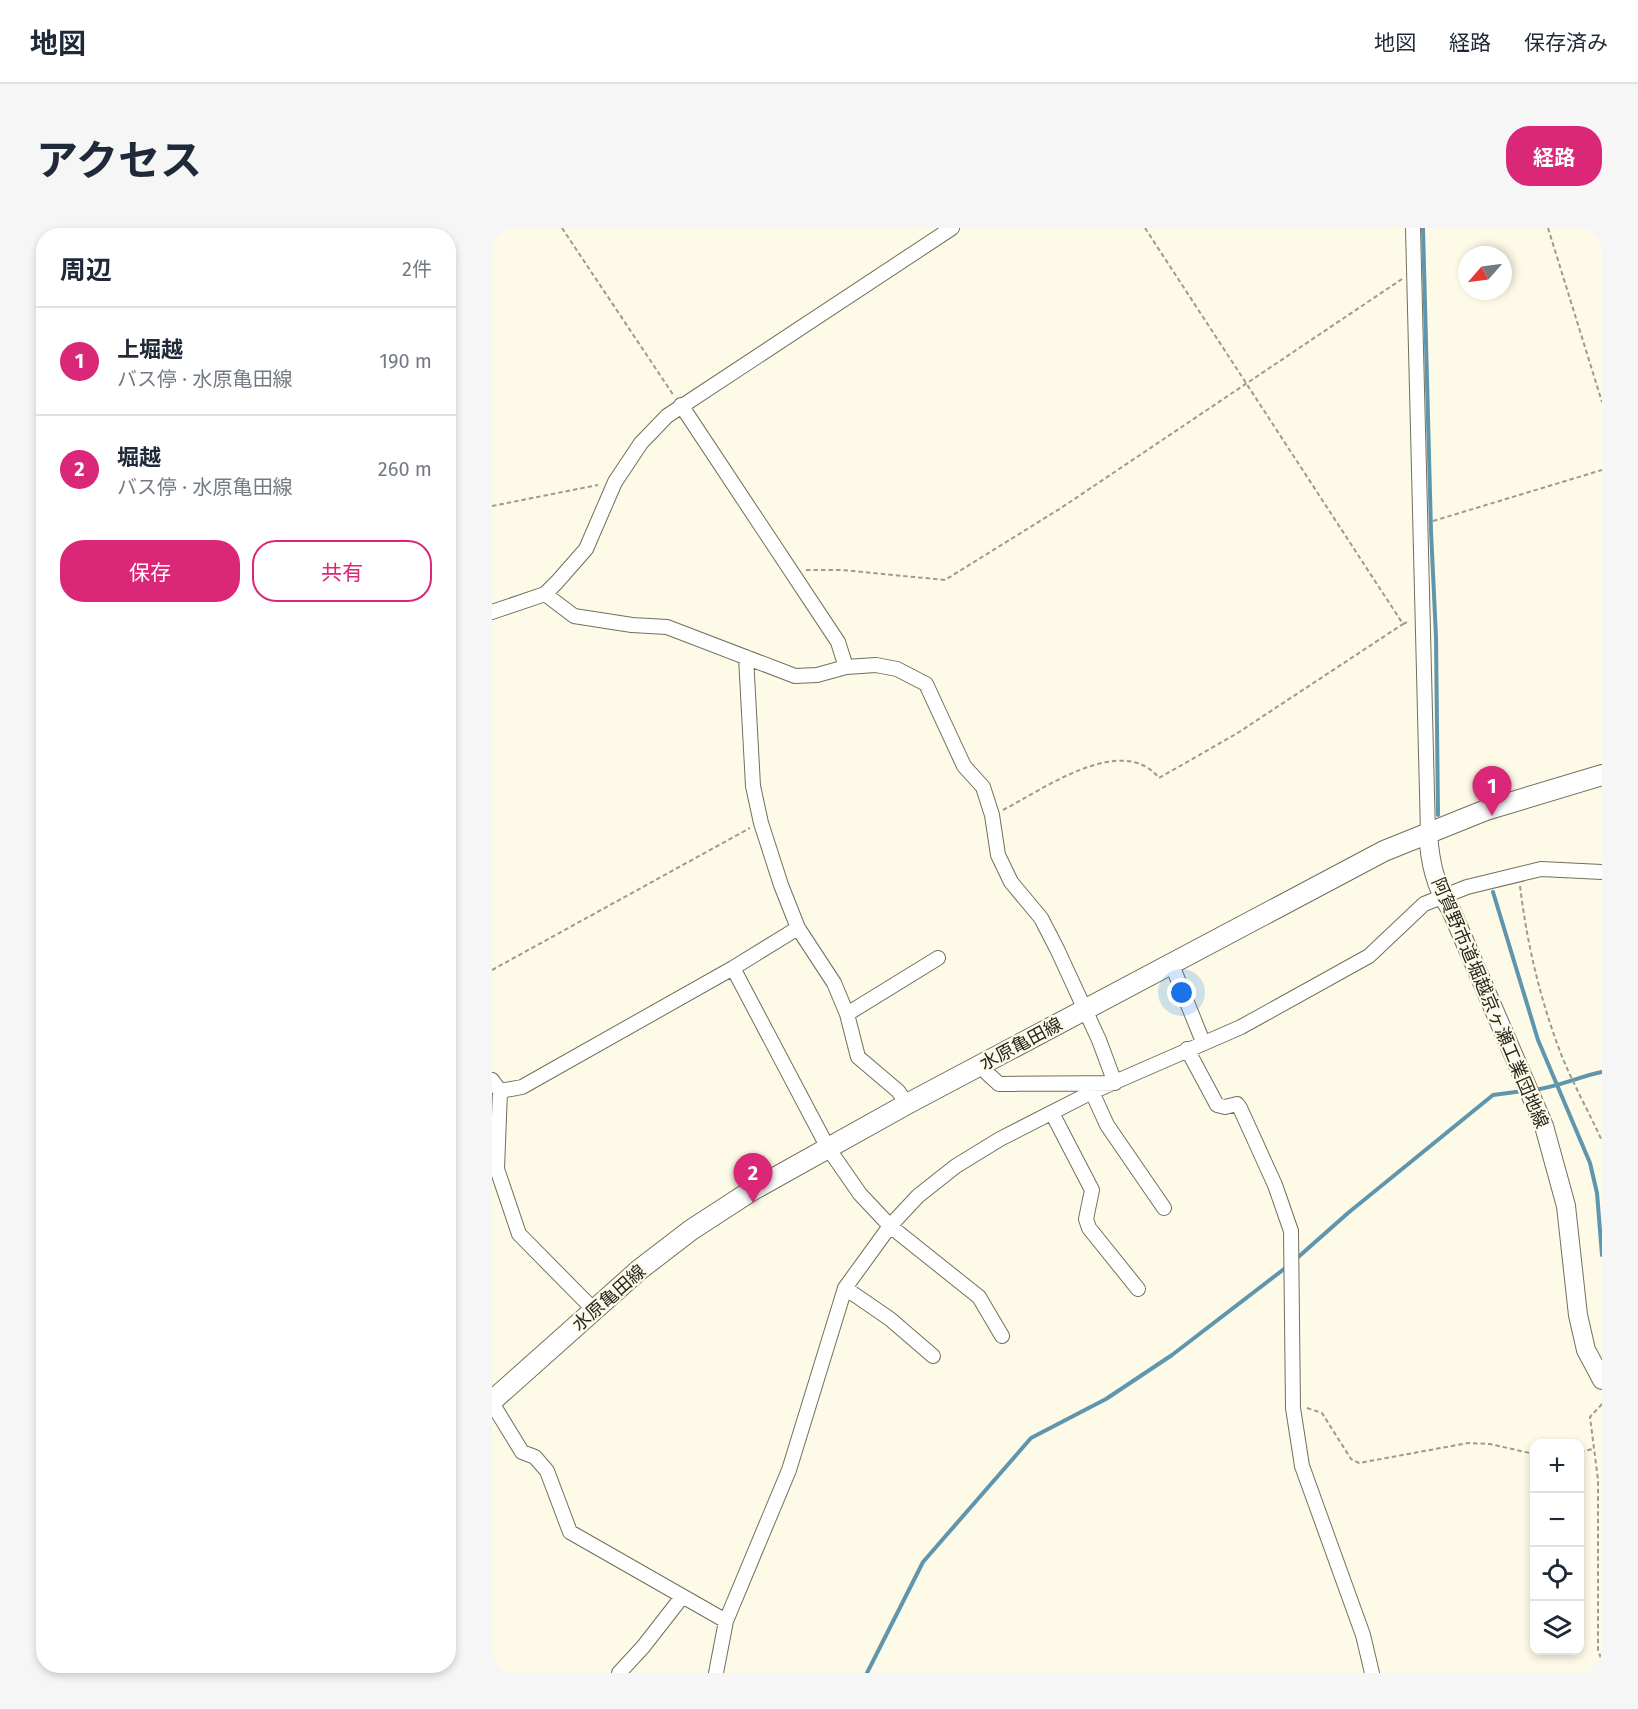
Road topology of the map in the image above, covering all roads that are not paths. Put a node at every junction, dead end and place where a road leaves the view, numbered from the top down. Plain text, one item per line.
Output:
1 (952, 228) edge
2 (1413, 228) edge
3 (681, 405) junction
4 (545, 594) junction
5 (492, 612) edge
6 (746, 657) junction
7 (846, 667) junction
8 (1602, 775) edge
9 (1428, 834) junction
10 (1602, 872) edge
11 (1442, 896) junction
12 (798, 928) junction
13 (938, 958) dead end
14 (1172, 965) junction
15 (733, 968) junction
16 (1085, 1009) junction
17 (846, 1014) junction
18 (1203, 1042) junction
19 (1187, 1049) junction
20 (983, 1064) junction
21 (1115, 1083) junction
22 (496, 1085) edge
23 (1092, 1092) junction
24 (907, 1104) junction
25 (1052, 1113) junction
26 (828, 1148) junction
27 (1164, 1208) dead end
28 (890, 1226) junction
29 (844, 1288) junction
30 (1138, 1290) dead end
31 (594, 1311) junction
32 (1002, 1336) dead end
33 (933, 1356) dead end
34 (1602, 1380) edge
35 (492, 1402) edge
36 (681, 1597) junction
37 (726, 1621) junction
38 (619, 1673) edge
39 (716, 1673) edge
40 (1372, 1673) edge

1 - 3 street
2 - 9 street
3 - 4 street
3 - 7 street
4 - 5 street
4 - 6 street
6 - 7 street
6 - 12 street
7 - 16 street
8 - 9 main road, 水原亀田線
9 - 11 street, 阿賀野市道堀越京ヶ瀬工業団地線
9 - 14 main road, 水原亀田線
10 - 11 street
11 - 18 street
11 - 34 street, 阿賀野市道堀越京ヶ瀬工業団地線
12 - 15 street
12 - 17 street
13 - 17 street
14 - 16 main road, 水原亀田線
14 - 18 street
15 - 22 street
15 - 26 street
16 - 20 main road, 水原亀田線
16 - 21 street
17 - 24 street
18 - 19 street
19 - 21 street
19 - 40 street
20 - 21 street
20 - 24 main road, 水原亀田線
21 - 23 street
22 - 31 street
23 - 25 street
23 - 27 street
24 - 26 main road, 水原亀田線
25 - 28 street
25 - 30 street
26 - 28 street
26 - 31 main road, 水原亀田線
28 - 29 street
28 - 32 street
29 - 33 street
29 - 37 street
31 - 35 main road, 水原亀田線
35 - 36 street
36 - 37 street
36 - 38 street
37 - 39 street

